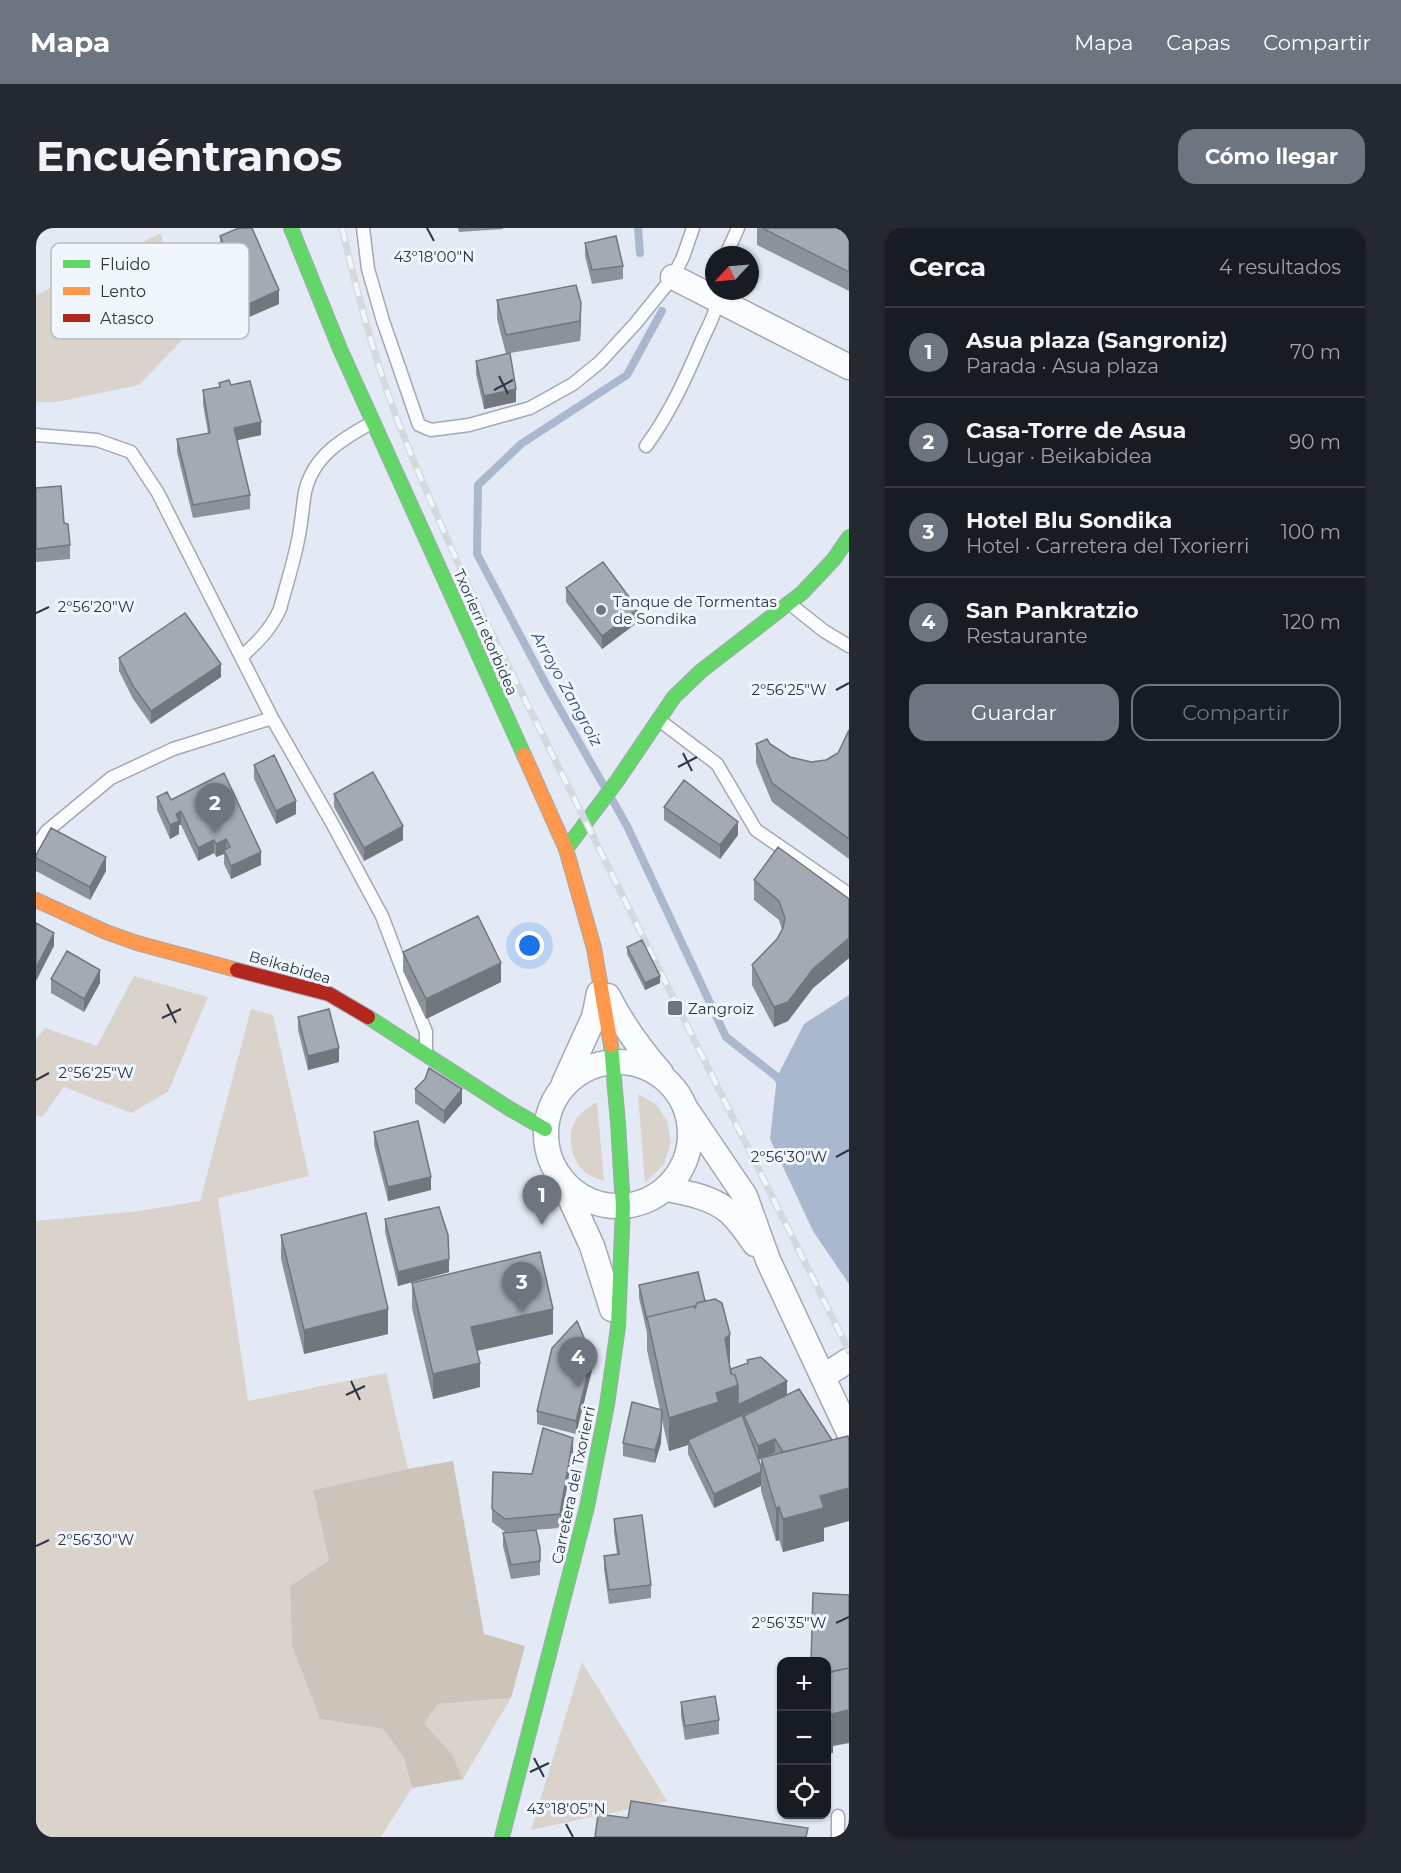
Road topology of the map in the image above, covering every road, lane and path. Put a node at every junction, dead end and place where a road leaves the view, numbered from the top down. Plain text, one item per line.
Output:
1 (291, 228) edge
2 (363, 228) edge
3 (693, 228) edge
4 (738, 228) edge
5 (730, 246) edge
6 (673, 277) junction
7 (705, 291) edge
8 (716, 300) edge
9 (724, 300) edge
10 (849, 367) edge
11 (373, 422) junction
12 (36, 435) edge
13 (646, 446) dead end
14 (849, 537) edge
15 (789, 604) junction
16 (849, 646) edge
17 (241, 657) junction
18 (272, 718) junction
19 (658, 719) junction
20 (36, 847) edge
21 (566, 849) junction
22 (849, 894) edge
23 (36, 900) edge
24 (601, 981) junction
25 (426, 1055) junction
26 (613, 1061) junction
27 (671, 1084) junction
28 (560, 1090) junction
29 (687, 1110) junction
30 (545, 1129) junction
31 (562, 1180) junction
32 (666, 1189) junction
33 (623, 1207) junction
34 (768, 1260) junction
35 (618, 1327) junction
36 (849, 1360) edge
37 (824, 1376) junction
38 (849, 1432) edge
39 (838, 1816) dead end
40 (502, 1837) edge
41 (838, 1837) edge

1 - 11 street, Txorierri etorbidea
2 - 6 lane
3 - 6 lane
4 - 5 lane
6 - 7 street
8 - 13 lane
9 - 10 street
11 - 17 lane
11 - 21 street, Txorierri etorbidea
12 - 17 lane
14 - 15 street
15 - 16 lane
15 - 19 street
17 - 18 lane
18 - 20 lane
18 - 25 lane
19 - 21 street
19 - 22 lane
21 - 24 street, Txorierri etorbidea
23 - 25 street, Beikabidea
24 - 26 street, Txorierri etorbidea
24 - 27 street
24 - 28 street
25 - 30 street, Beikabidea
26 - 27 street
26 - 28 street
26 - 33 street, Carretera del Txorierri
27 - 29 street
28 - 30 street
29 - 32 street
29 - 34 street
30 - 31 street
31 - 33 street
31 - 35 street
32 - 33 street
32 - 34 street
33 - 35 street, Carretera del Txorierri
34 - 37 street
35 - 40 street, Carretera del Txorierri
36 - 37 street
37 - 38 street
39 - 41 lane

